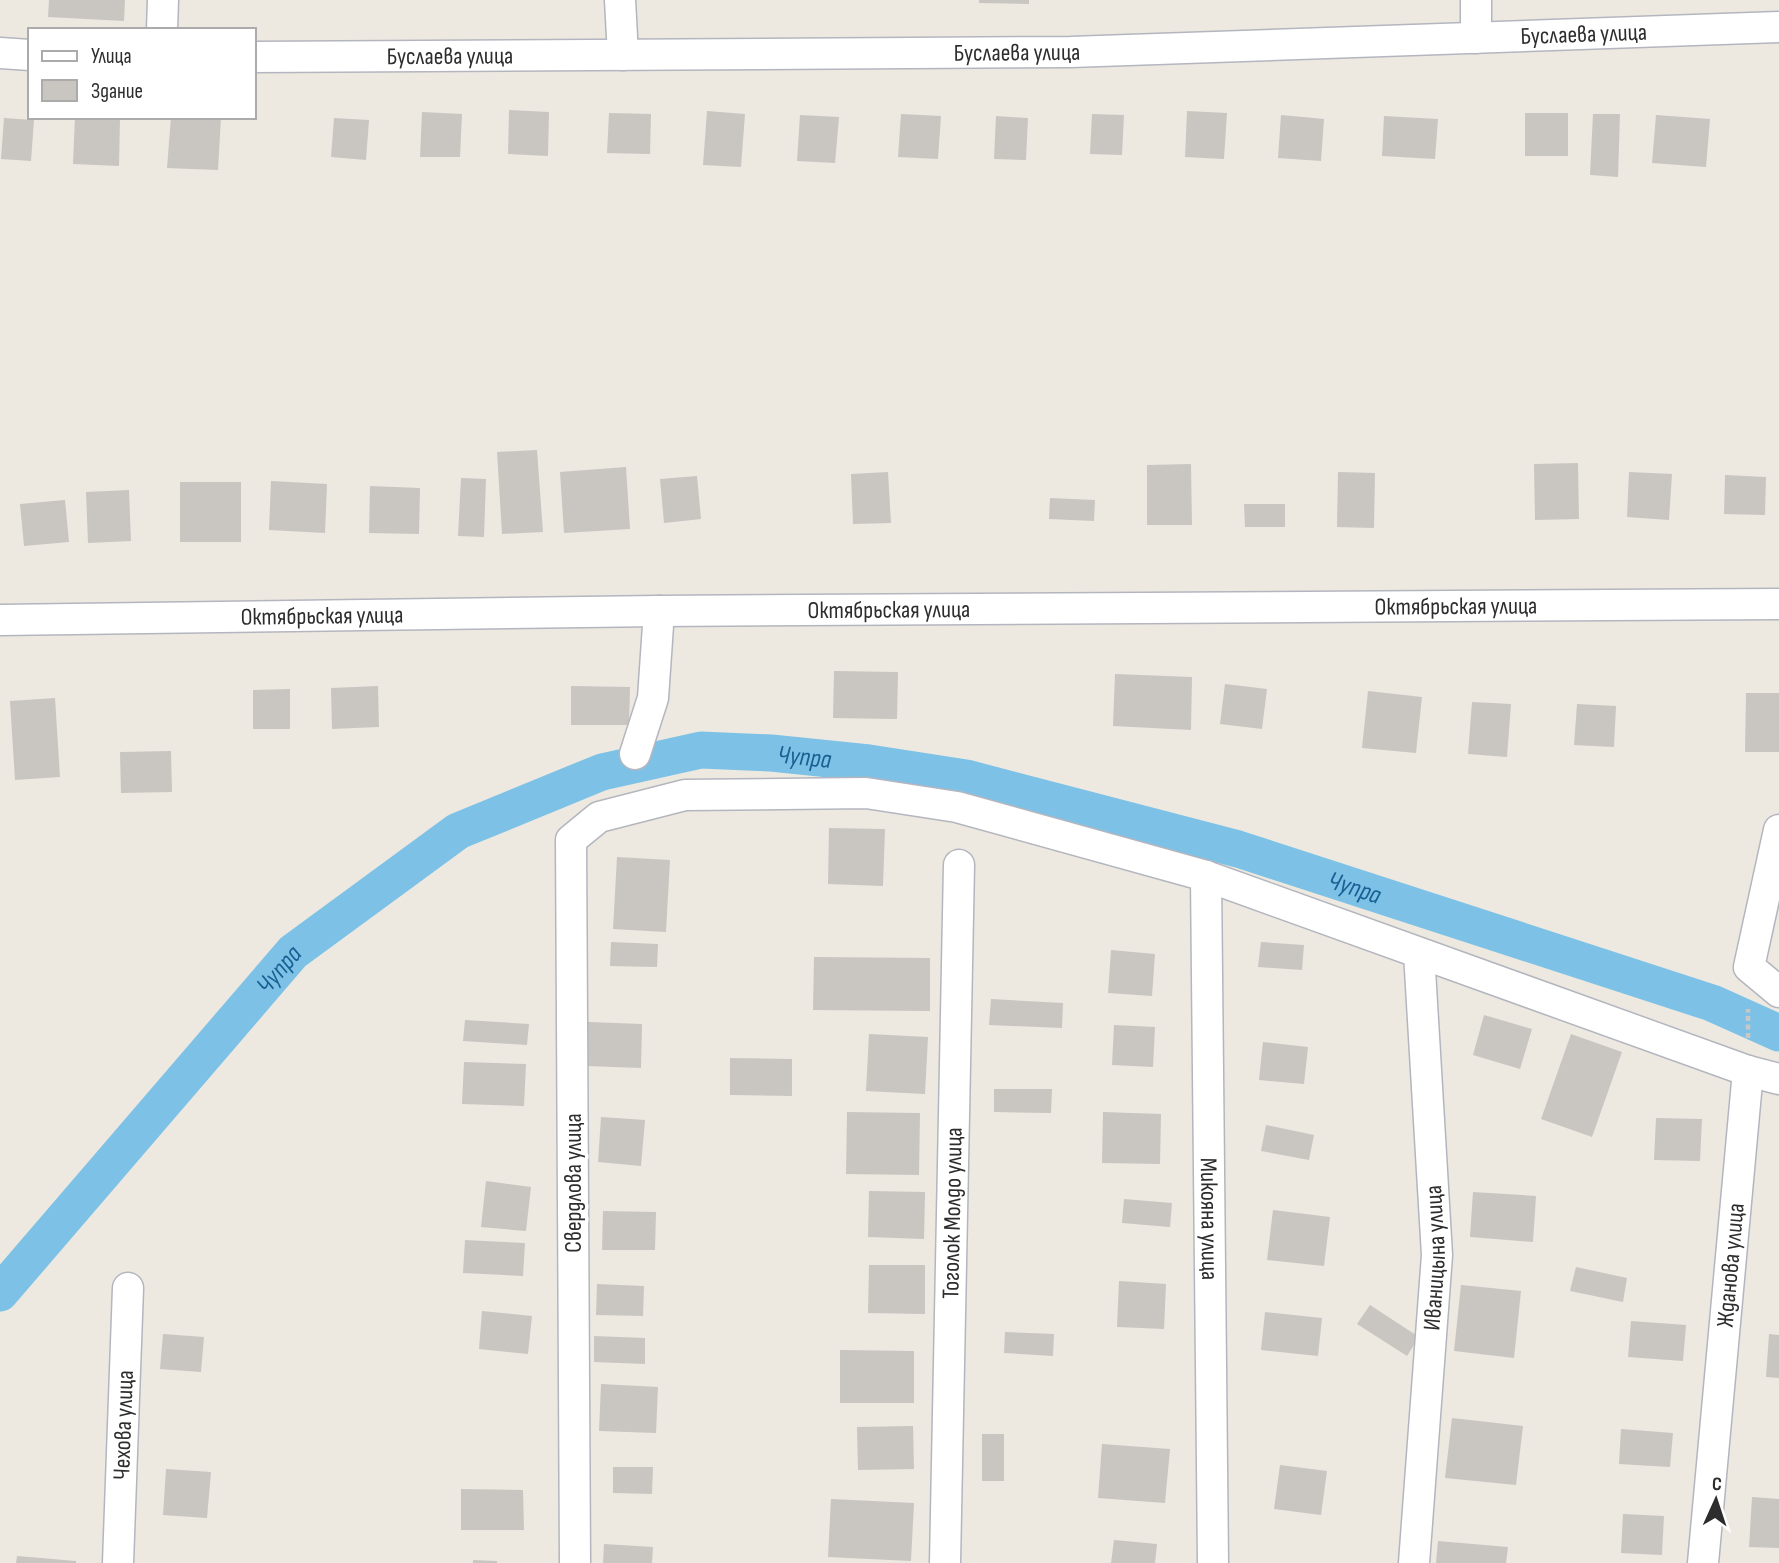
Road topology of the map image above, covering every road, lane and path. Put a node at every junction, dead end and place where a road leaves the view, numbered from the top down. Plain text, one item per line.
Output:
1 (163, 0) edge
2 (620, 0) edge
3 (1476, 0) edge
4 (1779, 27) edge
5 (162, 28) edge
6 (1476, 38) junction
7 (0, 53) edge
8 (28, 55) edge
9 (623, 55) junction
10 (256, 57) edge
11 (1779, 604) edge
12 (659, 611) junction
13 (0, 620) edge
14 (635, 754) dead end
15 (1779, 830) edge
16 (959, 865) dead end
17 (1206, 876) junction
18 (1419, 953) junction
19 (1749, 967) junction
20 (1779, 992) edge
21 (1748, 1071) junction
22 (1779, 1079) edge
23 (128, 1288) dead end
24 (118, 1563) edge
25 (575, 1563) edge
26 (945, 1563) edge
27 (1213, 1563) edge
28 (1415, 1563) edge
29 (1703, 1563) edge

1 - 5 street
2 - 9 street
3 - 6 street
4 - 6 street, Буслаева улица
6 - 9 street, Буслаева улица
7 - 8 street
9 - 10 street, Буслаева улица
11 - 12 street, Октябрьская улица
12 - 13 street, Октябрьская улица
12 - 14 street
15 - 19 street
16 - 26 street, Тоголок Молдо улица
17 - 18 street
17 - 25 street, Свердлова улица
17 - 27 street, Микояна улица
18 - 21 street
18 - 28 street, Иваницына улица
19 - 20 street
19 - 21 path
21 - 22 street
21 - 29 street, Жданова улица
23 - 24 street, Чехова улица

